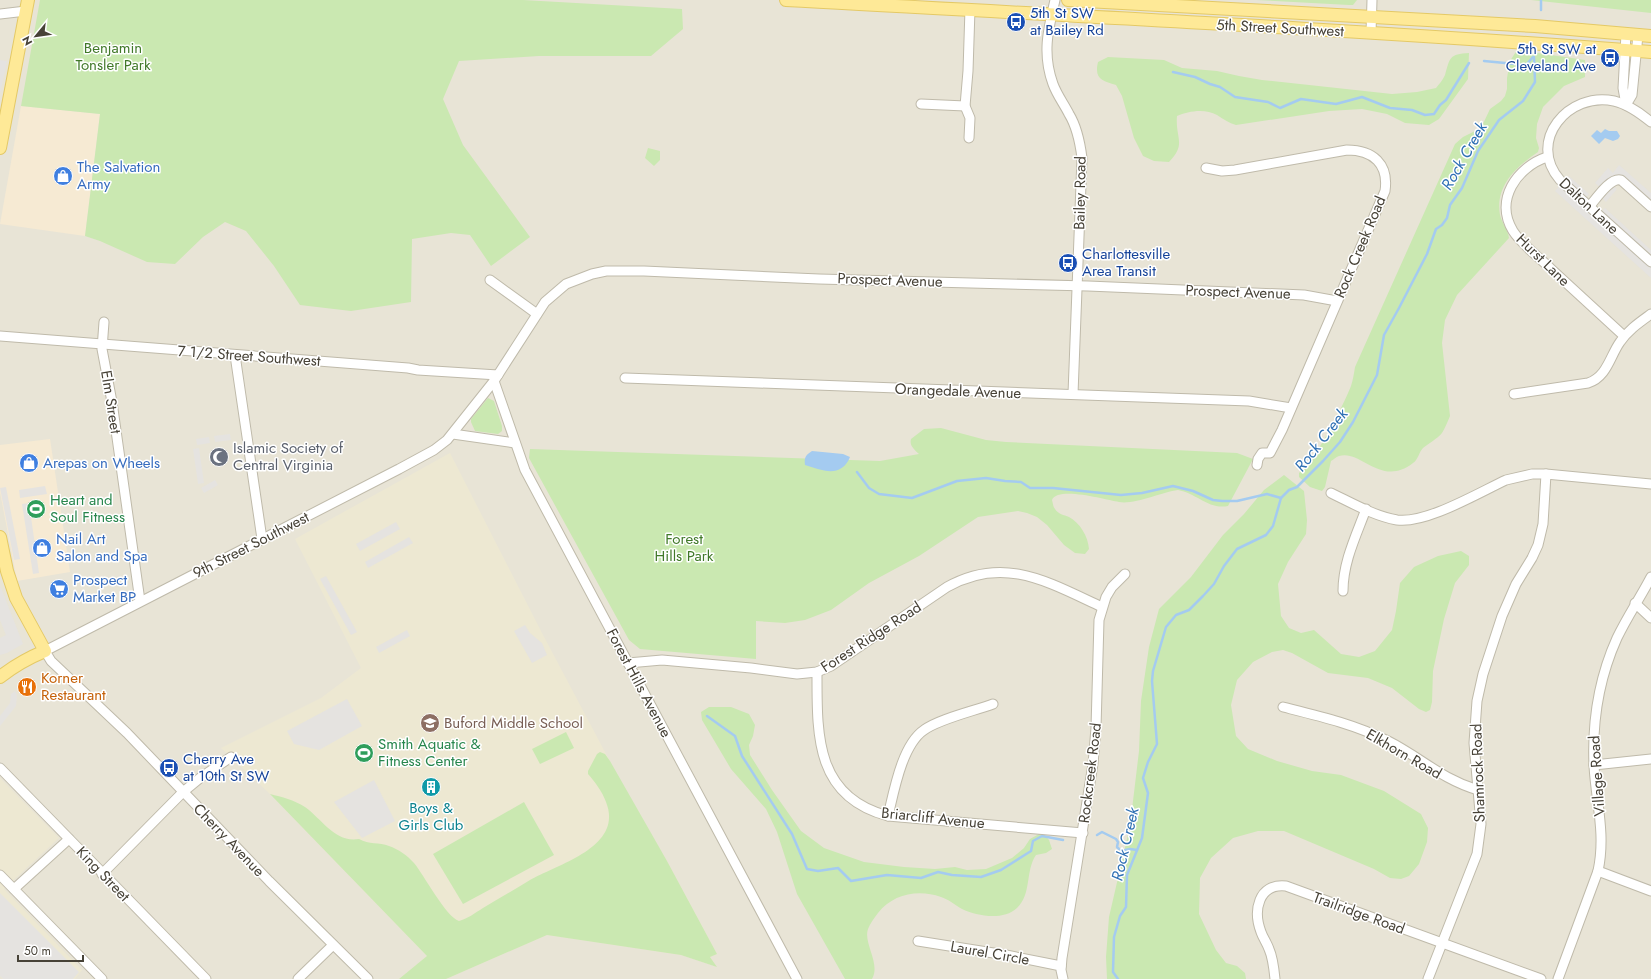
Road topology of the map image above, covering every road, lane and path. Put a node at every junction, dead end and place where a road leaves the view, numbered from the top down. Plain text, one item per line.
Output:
1 (786, 0) edge
2 (1055, 0) edge
3 (1068, 0) edge
4 (1372, 0) edge
5 (910, 3) edge
6 (27, 6) edge
7 (970, 9) junction
8 (0, 14) edge
9 (1052, 15) junction
10 (1371, 17) junction
11 (1371, 33) junction
12 (1632, 35) junction
13 (1651, 36) edge
14 (1630, 50) junction
15 (1651, 52) edge
16 (921, 104) dead end
17 (1626, 105) junction
18 (964, 106) junction
19 (3, 115) edge
20 (1651, 122) edge
21 (969, 138) dead end
22 (0, 148) edge
23 (1547, 157) junction
24 (1206, 168) dead end
25 (1589, 207) junction
26 (1651, 207) edge
27 (1651, 262) edge
28 (490, 280) dead end
29 (1077, 285) junction
30 (1337, 301) junction
31 (537, 314) junction
32 (1651, 314) edge
33 (104, 322) dead end
34 (0, 336) edge
35 (1624, 336) junction
36 (102, 344) junction
37 (235, 355) junction
38 (496, 378) junction
39 (625, 378) dead end
40 (1073, 394) junction
41 (1514, 394) dead end
42 (1291, 408) junction
43 (453, 434) junction
44 (515, 443) junction
45 (1257, 465) dead end
46 (1546, 474) junction
47 (1651, 484) edge
48 (1331, 493) dead end
49 (1366, 509) junction
50 (0, 537) edge
51 (262, 539) junction
52 (1125, 574) dead end
53 (1651, 577) edge
54 (1343, 591) dead end
55 (140, 601) junction
56 (1635, 603) junction
57 (1102, 607) junction
58 (1651, 618) edge
59 (45, 651) junction
60 (628, 663) junction
61 (817, 672) junction
62 (0, 677) edge
63 (992, 704) dead end
64 (1283, 707) dead end
65 (230, 757) dead end
66 (1651, 759) edge
67 (1594, 765) junction
68 (0, 768) edge
69 (1478, 790) junction
70 (183, 792) junction
71 (888, 816) junction
72 (1083, 832) junction
73 (69, 839) junction
74 (1598, 871) junction
75 (102, 874) junction
76 (0, 875) edge
77 (14, 889) junction
78 (1651, 891) edge
79 (918, 941) dead end
80 (1442, 943) junction
81 (333, 945) junction
82 (1061, 966) junction
83 (102, 979) edge
84 (206, 979) edge
85 (298, 979) edge
86 (368, 979) edge
87 (797, 979) edge
88 (1063, 979) edge
89 (1275, 979) edge
90 (1428, 979) edge
91 (1541, 979) edge
92 (1558, 979) edge

1 - 5 main road, 5th Street Southwest
2 - 9 street, Bailey Road
3 - 10 main road, 5th Street Southwest
4 - 10 street
5 - 7 main road, 5th Street Southwest
6 - 8 street
6 - 19 main road
7 - 9 main road, 5th Street Southwest
7 - 18 street
9 - 11 main road, 5th Street Southwest
9 - 29 street, Bailey Road
10 - 11 street
10 - 12 main road, 5th Street Southwest
11 - 14 main road, 5th Street Southwest
12 - 13 main road, 5th Street Southwest
12 - 14 street
14 - 15 main road, 5th Street Southwest
14 - 17 street
16 - 18 street
17 - 20 street
17 - 23 street
18 - 21 street
19 - 22 main road
23 - 25 street, Dalton Lane
23 - 35 street, Hurst Lane
24 - 30 street, Rock Creek Road
25 - 26 street
25 - 27 street, Dalton Lane
28 - 31 street
29 - 30 street, Prospect Avenue
29 - 31 street, Prospect Avenue
29 - 40 street, Bailey Road
30 - 42 street, Rock Creek Road
31 - 38 street, Prospect Avenue
32 - 35 street
33 - 36 street, Elm Street
34 - 36 street, 7 1/2 Street Southwest
35 - 41 street
36 - 37 street, 7 1/2 Street Southwest
36 - 55 street, Elm Street
37 - 38 street, 7 1/2 Street Southwest
37 - 51 street
38 - 43 street, 9th Street Southwest
38 - 44 street, Forest Hills Avenue
39 - 40 street, Orangedale Avenue
40 - 42 street, Orangedale Avenue
42 - 45 street, Rock Creek Road
43 - 44 street
43 - 51 street, 9th Street Southwest
44 - 60 street, Forest Hills Avenue
46 - 47 street
46 - 49 street
46 - 69 street, Shamrock Road
48 - 49 street
49 - 54 street
50 - 59 main road, Cherry Avenue
51 - 55 street, 9th Street Southwest
52 - 57 street, Rockcreek Road
53 - 56 street, Village Road
55 - 59 street, 9th Street Southwest
56 - 58 street
56 - 67 street, Village Road
57 - 61 street, Forest Ridge Road
57 - 72 street, Rockcreek Road
59 - 62 main road
59 - 70 street, Cherry Avenue
60 - 61 street, Forest Ridge Road
60 - 87 street, Forest Hills Avenue
61 - 71 street, Briarcliff Avenue
63 - 71 street
64 - 69 street, Elkhorn Road
65 - 70 street
66 - 67 street
67 - 74 street, Village Road
68 - 73 street, King Street
69 - 80 street, Shamrock Road
70 - 75 street
70 - 81 street, Cherry Avenue
71 - 72 street, Briarcliff Avenue
72 - 82 street, Rockcreek Road
73 - 75 street, King Street
73 - 77 street
74 - 78 street
74 - 92 street, Village Road
75 - 84 street, King Street
76 - 77 street
77 - 83 street
79 - 82 street, Laurel Circle
80 - 89 street, Trailridge Road
80 - 90 street, Shamrock Road
80 - 91 street, Trailridge Road
81 - 85 street
81 - 86 street, Cherry Avenue
82 - 88 street, Rockcreek Road

